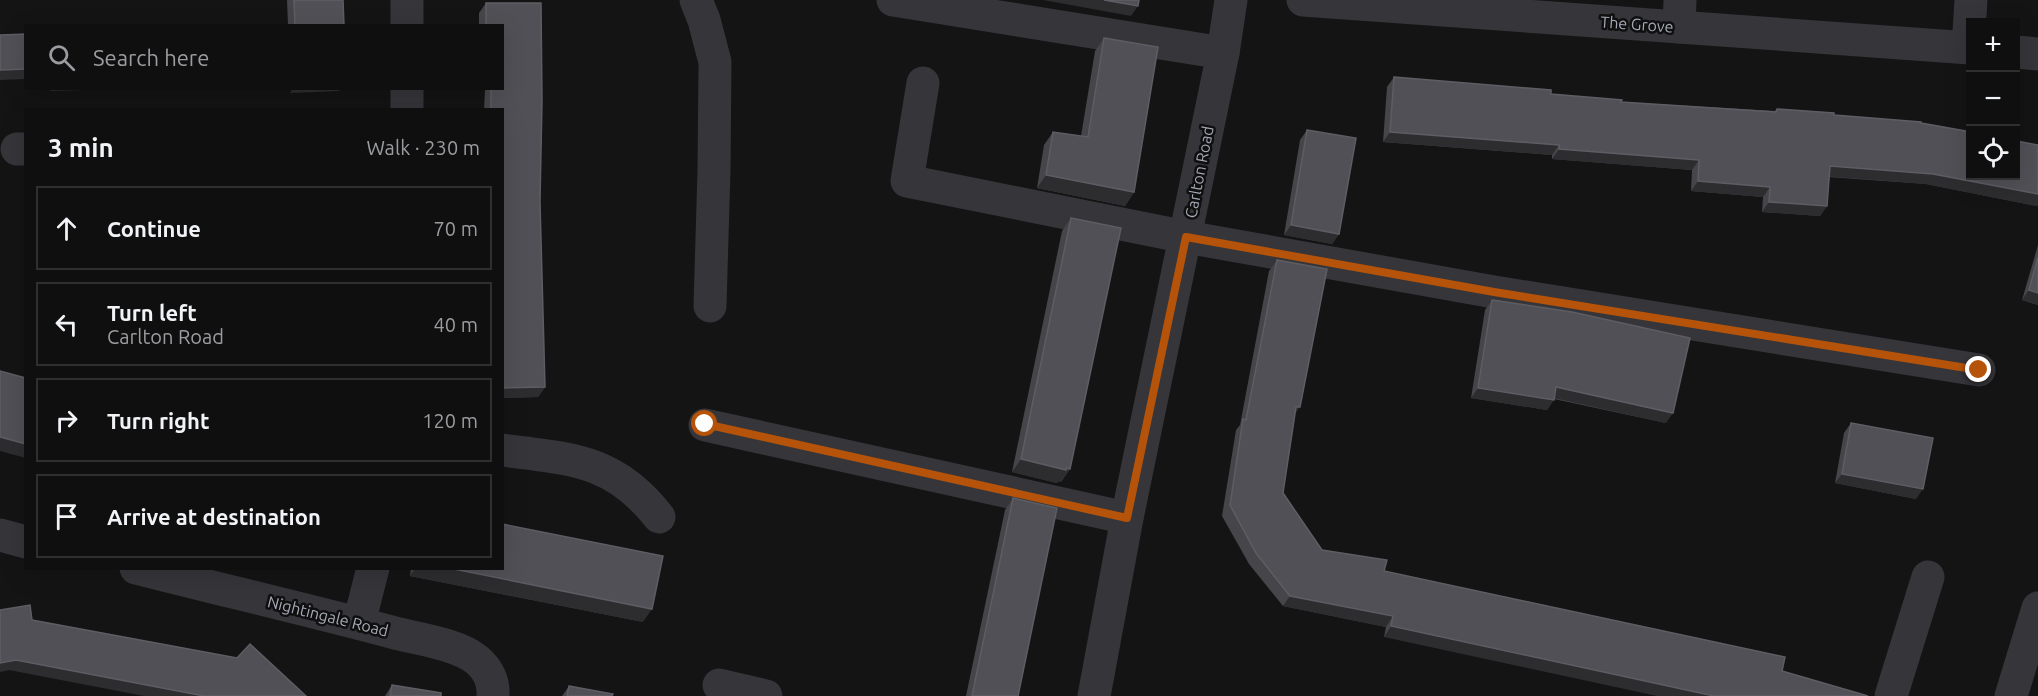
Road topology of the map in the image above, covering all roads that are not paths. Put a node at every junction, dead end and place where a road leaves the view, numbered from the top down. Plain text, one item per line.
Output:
1 (407, 0) edge
2 (696, 0) edge
3 (893, 0) edge
4 (1231, 0) edge
5 (1303, 0) edge
6 (1971, 0) edge
7 (1680, 14) edge
8 (1971, 18) edge
9 (407, 24) edge
10 (1966, 47) edge
11 (2020, 52) edge
12 (1223, 53) junction
13 (2038, 54) edge
14 (923, 83) dead end
15 (407, 90) edge
16 (407, 108) edge
17 (1186, 237) junction
18 (710, 306) dead end
19 (1979, 370) dead end
20 (705, 424) dead end
21 (504, 450) edge
22 (659, 517) dead end
23 (1127, 518) junction
24 (0, 535) edge
25 (24, 541) edge
26 (144, 570) edge
27 (372, 570) edge
28 (1928, 577) dead end
29 (2038, 608) edge
30 (359, 623) junction
31 (720, 685) dead end
32 (1099, 695) edge
33 (492, 696) edge
34 (766, 696) edge
35 (1891, 696) edge
36 (2012, 696) edge

1 - 9 street
2 - 18 street
3 - 12 street
4 - 12 street, Carlton Road
5 - 7 street, The Grove
6 - 8 street
7 - 10 street, The Grove
11 - 13 street
12 - 17 street, Carlton Road
14 - 17 street
15 - 16 street
17 - 19 street
17 - 23 street, Carlton Road
20 - 23 street
21 - 22 street
23 - 32 street, Carlton Road
24 - 25 street
26 - 30 street, Nightingale Road
27 - 30 street
28 - 35 street
29 - 36 street
30 - 33 street, Nightingale Road
31 - 34 street

